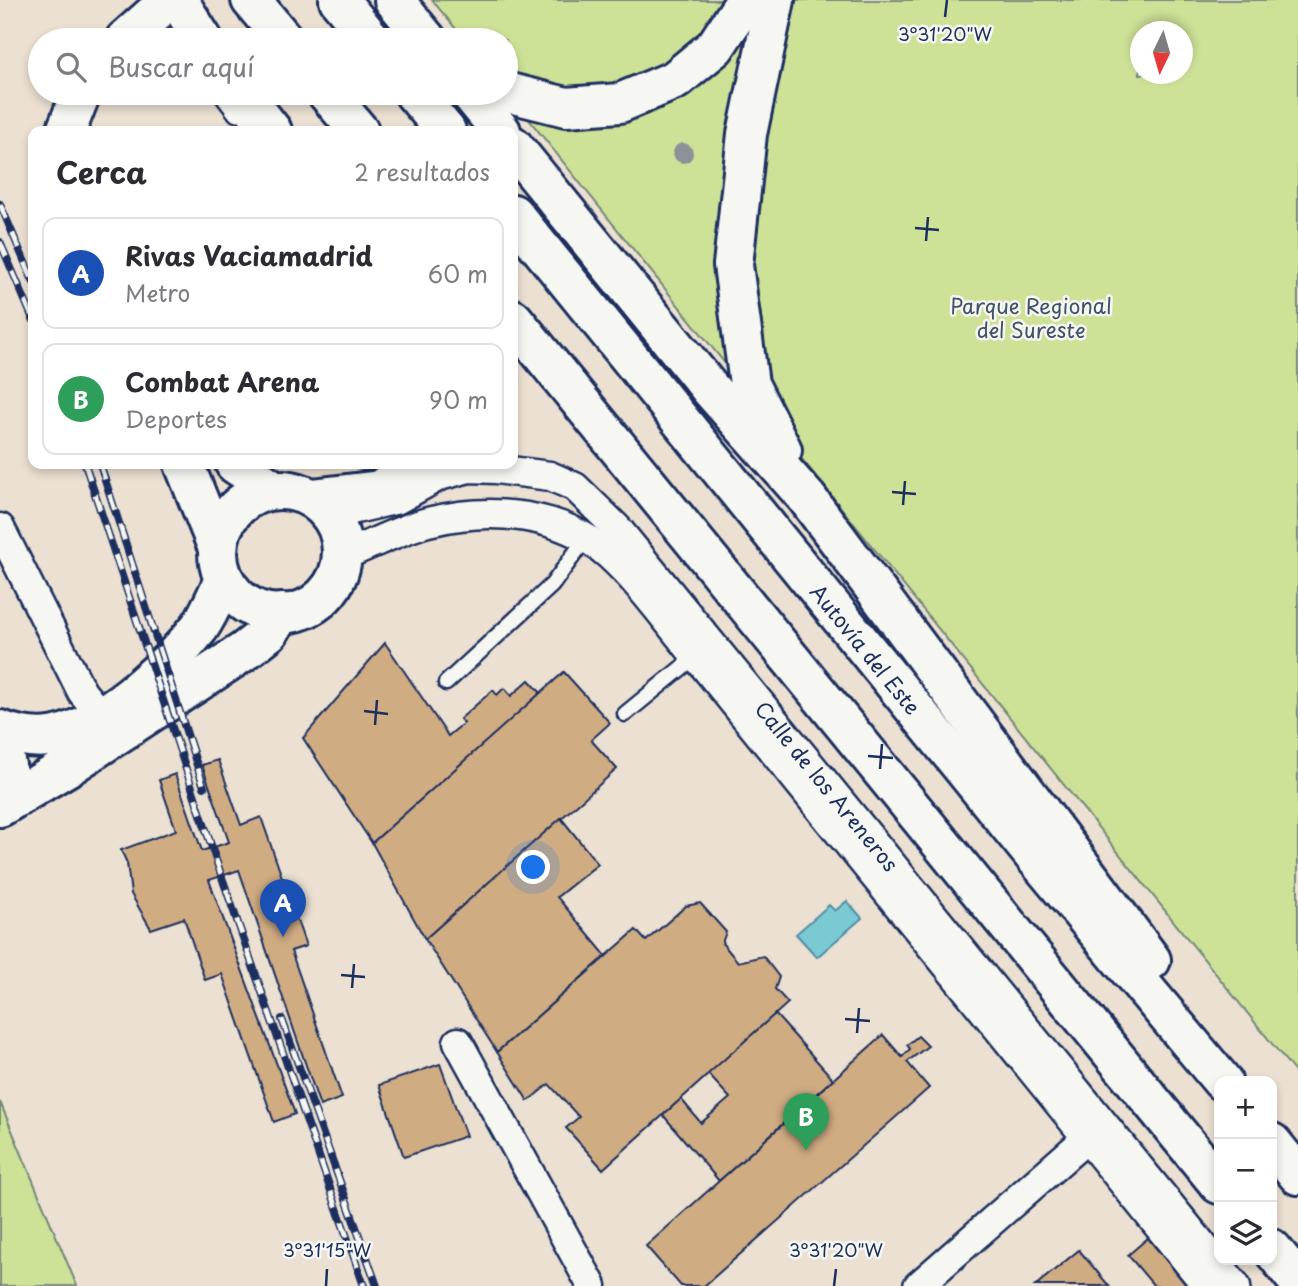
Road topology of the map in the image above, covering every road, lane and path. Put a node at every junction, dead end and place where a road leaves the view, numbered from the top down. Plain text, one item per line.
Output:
1 (251, 0) edge
2 (339, 0) edge
3 (746, 0) edge
4 (775, 0) edge
5 (152, 19) edge
6 (174, 28) edge
7 (274, 28) edge
8 (362, 28) edge
9 (518, 95) edge
10 (76, 105) edge
11 (237, 105) edge
12 (337, 105) edge
13 (424, 105) edge
14 (480, 105) edge
15 (252, 115) edge
16 (68, 126) edge
17 (355, 126) edge
18 (442, 126) edge
19 (497, 126) edge
20 (518, 151) edge
21 (518, 220) edge
22 (518, 326) edge
23 (693, 345) dead end
24 (712, 391) junction
25 (186, 469) edge
26 (242, 469) edge
27 (409, 469) edge
28 (466, 469) edge
29 (485, 469) edge
30 (274, 490) junction
31 (807, 498) junction
32 (321, 507) junction
33 (0, 528) edge
34 (586, 538) junction
35 (342, 556) junction
36 (221, 563) junction
37 (281, 613) junction
38 (696, 656) junction
39 (446, 683) dead end
40 (100, 714) junction
41 (625, 714) dead end
42 (0, 733) edge
43 (0, 799) edge
44 (0, 807) edge
45 (1173, 1021) junction
46 (458, 1042) dead end
47 (1218, 1076) edge
48 (1087, 1138) junction
49 (1277, 1149) edge
50 (1298, 1175) edge
51 (1214, 1178) edge
52 (1277, 1255) edge
53 (1298, 1281) edge
54 (592, 1286) edge
55 (918, 1286) edge
56 (1207, 1286) edge
57 (1236, 1286) edge

1 - 7 main road
2 - 8 main road
3 - 9 main road
4 - 31 main road
5 - 6 main road
10 - 16 main road
11 - 15 lane
12 - 17 main road
13 - 18 main road
14 - 19 main road
20 - 24 main road
21 - 45 main road, Autovía del Este
22 - 51 main road
23 - 24 lane
24 - 31 main road
25 - 36 main road
26 - 30 main road
27 - 32 main road
28 - 32 street, Calle de los Areneros
29 - 57 street, Calle de los Areneros
30 - 32 main road
30 - 36 main road
31 - 45 main road
32 - 35 main road
33 - 40 street
34 - 35 street, Calle de los Areneros
34 - 38 street, Calle de los Areneros
34 - 39 lane
35 - 37 main road
36 - 37 main road
36 - 40 main road
37 - 44 main road
38 - 41 lane
38 - 48 street, Calle de los Areneros
40 - 42 main road
42 - 43 main road
45 - 47 main road, Autovía del Este
46 - 54 street
48 - 55 street
48 - 56 street, Calle de los Areneros
49 - 50 main road
52 - 53 main road

